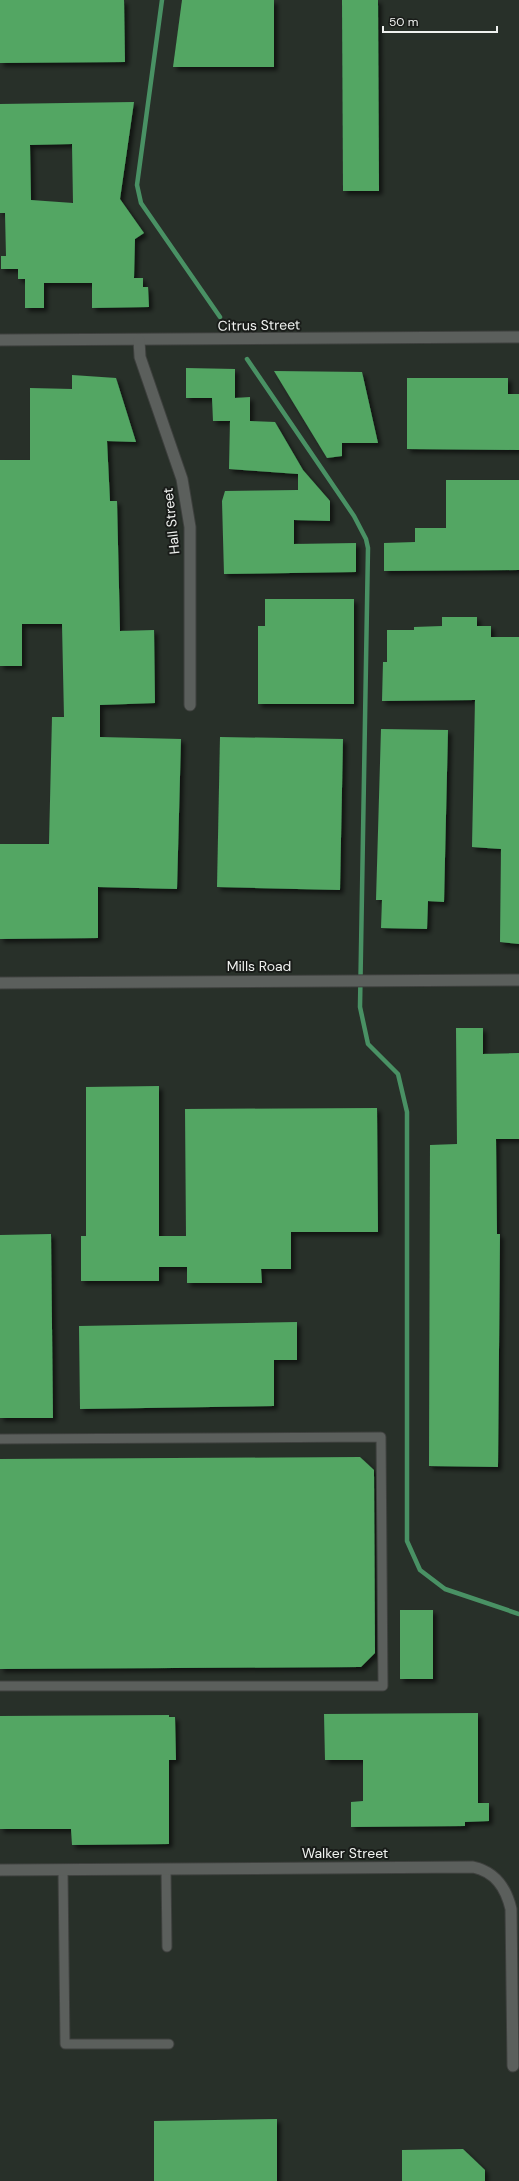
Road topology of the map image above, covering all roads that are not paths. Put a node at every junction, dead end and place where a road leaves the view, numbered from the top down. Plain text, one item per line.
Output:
1 (519, 337) edge
2 (0, 340) edge
3 (139, 340) junction
4 (190, 705) dead end
5 (519, 980) edge
6 (0, 983) edge
7 (0, 1439) edge
8 (0, 1686) edge
9 (166, 1869) junction
10 (0, 1870) edge
11 (63, 1870) junction
12 (167, 1947) dead end
13 (169, 2044) dead end
14 (513, 2066) dead end

1 - 3 street, Citrus Street
2 - 3 street, Citrus Street
3 - 4 street, Hall Street
5 - 6 street, Mills Road
7 - 8 lane
9 - 11 street, Walker Street
9 - 12 lane
9 - 14 street, Walker Street
10 - 11 street, Walker Street
11 - 13 lane

